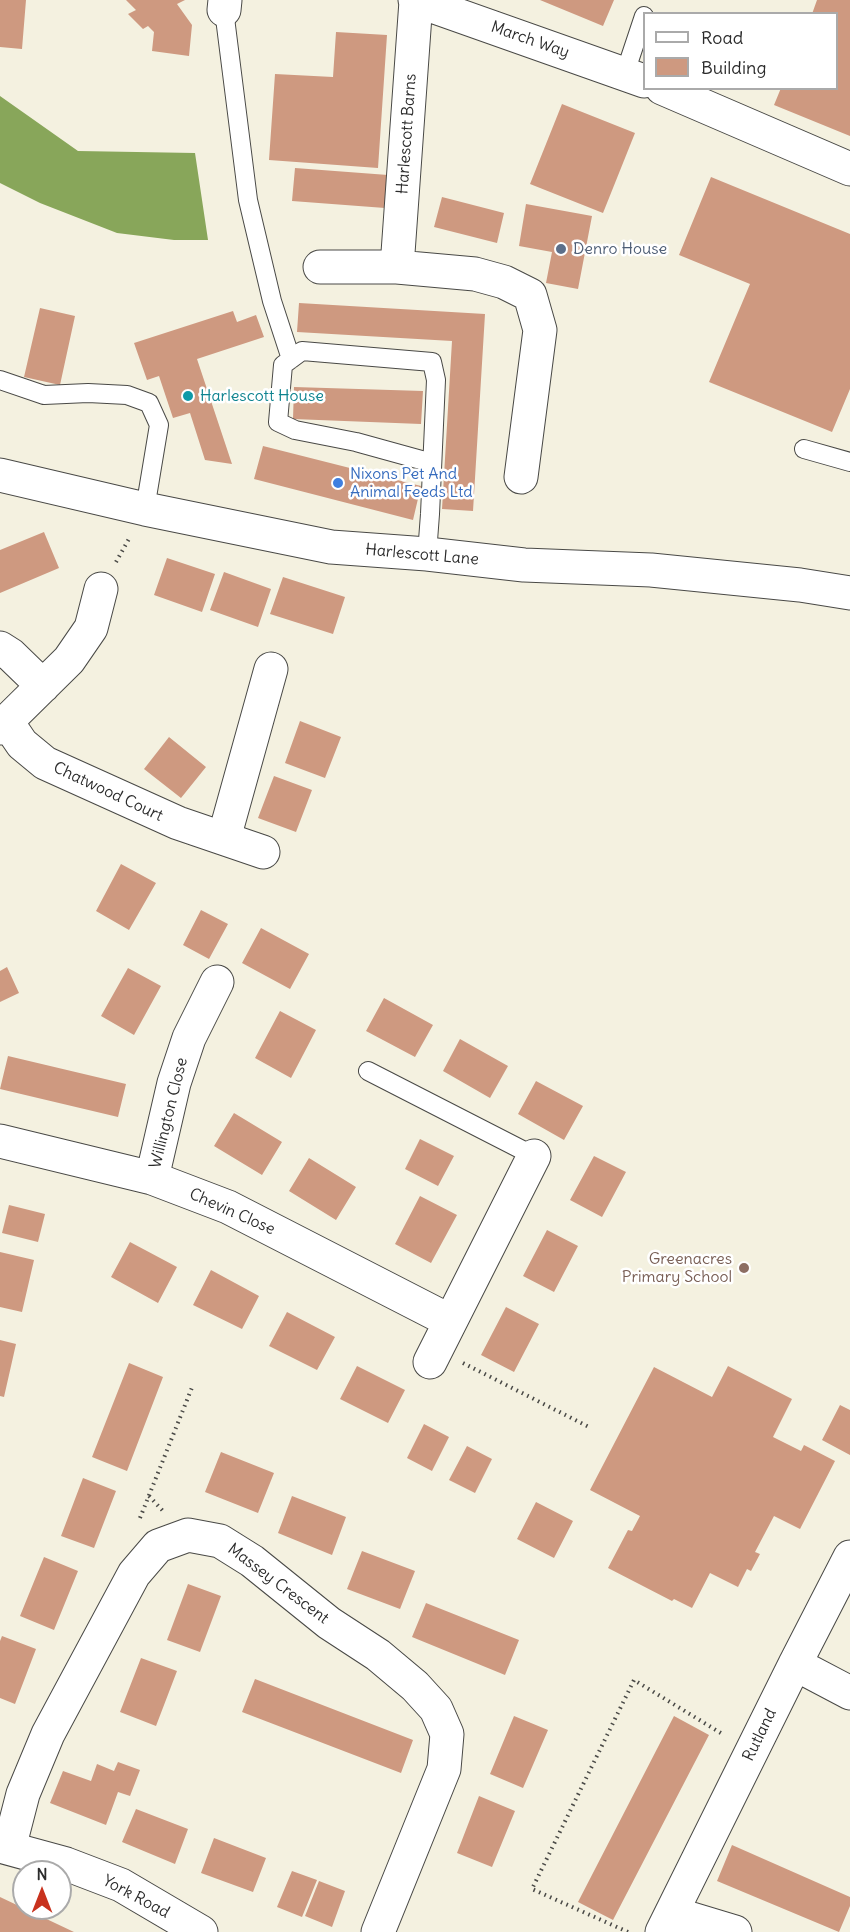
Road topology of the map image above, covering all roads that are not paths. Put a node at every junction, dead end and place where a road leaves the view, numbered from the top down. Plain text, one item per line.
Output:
1 (416, 0) edge
2 (225, 5) edge
3 (643, 27) edge
4 (635, 77) edge
5 (667, 90) edge
6 (850, 169) edge
7 (320, 267) dead end
8 (397, 267) junction
9 (291, 359) junction
10 (0, 380) edge
11 (804, 449) dead end
12 (850, 462) edge
13 (432, 463) junction
14 (0, 475) edge
15 (521, 477) dead end
16 (145, 509) junction
17 (427, 554) junction
18 (102, 589) road end
19 (850, 593) edge
20 (0, 648) edge
21 (271, 669) dead end
22 (43, 686) junction
23 (3, 725) edge
24 (224, 838) junction
25 (263, 852) dead end
26 (217, 982) dead end
27 (368, 1071) dead end
28 (0, 1141) edge
29 (534, 1156) joint
30 (152, 1178) junction
31 (850, 1557) edge
32 (795, 1664) junction
33 (850, 1693) edge
34 (4, 1847) edge
35 (667, 1923) edge
36 (201, 1932) edge
37 (378, 1932) edge
38 (735, 1932) edge

1 - 4 street, March Way
1 - 8 street, Harlescott Barns
2 - 9 lane
3 - 4 lane
5 - 6 street
7 - 8 street
8 - 15 street
9 - 13 lane
9 - 13 lane
10 - 16 lane
11 - 12 lane
13 - 17 lane
14 - 16 street, Harlescott Lane
16 - 17 street, Harlescott Lane
17 - 19 street, Harlescott Lane
18 - 22 street
20 - 22 street
21 - 24 street
22 - 23 street
23 - 24 street, Chatwood Court
24 - 25 street, Chatwood Court
26 - 30 street, Willington Close
27 - 29 lane
28 - 30 street, Chevin Close
29 - 30 street, Chevin Close
31 - 32 street, Rutland
32 - 33 street
32 - 35 street, Rutland
34 - 36 street, York Road
34 - 37 street, Massey Crescent
35 - 38 street, Rutland

